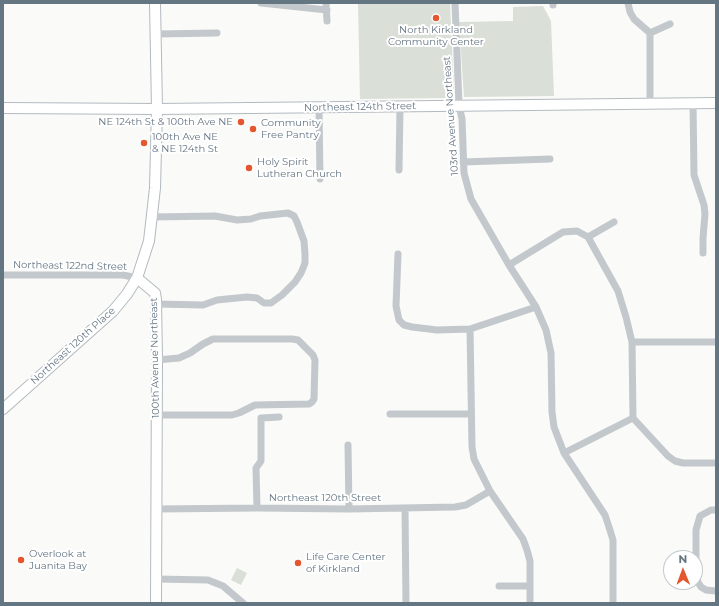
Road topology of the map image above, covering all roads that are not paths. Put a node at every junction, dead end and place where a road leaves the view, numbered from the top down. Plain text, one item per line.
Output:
1 (155, 3) edge
2 (261, 3) edge
3 (455, 3) edge
4 (628, 3) edge
5 (327, 6) edge
6 (327, 21) dead end
7 (670, 24) dead end
8 (218, 33) dead end
9 (650, 33) junction
10 (156, 34) junction
11 (716, 103) edge
12 (650, 104) junction
13 (693, 104) junction
14 (459, 105) junction
15 (400, 107) junction
16 (3, 108) edge
17 (319, 108) junction
18 (157, 109) junction
19 (550, 160) dead end
20 (463, 162) junction
21 (399, 170) dead end
22 (320, 179) dead end
23 (153, 217) junction
24 (614, 222) dead end
25 (588, 237) junction
26 (704, 253) dead end
27 (398, 254) dead end
28 (509, 265) junction
29 (3, 275) edge
30 (137, 278) junction
31 (156, 304) junction
32 (536, 307) junction
33 (470, 329) junction
34 (632, 342) junction
35 (716, 342) edge
36 (157, 360) junction
37 (3, 408) edge
38 (390, 414) dead end
39 (471, 414) junction
40 (157, 415) junction
41 (279, 418) dead end
42 (633, 418) junction
43 (348, 445) dead end
44 (564, 453) junction
45 (716, 463) edge
46 (490, 491) junction
47 (257, 508) junction
48 (405, 508) junction
49 (156, 509) junction
50 (348, 509) junction
51 (716, 510) edge
52 (156, 579) junction
53 (499, 586) dead end
54 (530, 586) junction
55 (716, 592) edge
56 (156, 603) edge
57 (243, 603) edge
58 (406, 603) edge
59 (530, 603) edge
60 (613, 603) edge

1 - 10 main road
2 - 5 street
3 - 14 street, 103rd Avenue Northeast
4 - 9 street
5 - 6 street
7 - 9 street
8 - 10 street
9 - 12 street
10 - 18 main road
11 - 13 main road, Northeast 124th Street
12 - 13 main road, Northeast 124th Street
12 - 14 main road, Northeast 124th Street
13 - 26 street
14 - 15 main road, Northeast 124th Street
14 - 20 street, 103rd Avenue Northeast
15 - 17 main road, Northeast 124th Street
15 - 21 street
16 - 18 main road, Northeast 124th Street
17 - 18 main road, Northeast 124th Street
17 - 22 street
18 - 23 main road
19 - 20 street
20 - 28 street, 103rd Avenue Northeast
23 - 30 main road
23 - 31 street
24 - 25 street
25 - 28 street
25 - 34 street
27 - 33 street
28 - 32 street, 103rd Avenue Northeast
29 - 30 street, Northeast 122nd Street
30 - 31 main road, 100th Avenue Northeast
30 - 37 main road, Northeast 120th Place
31 - 36 main road, 100th Avenue Northeast
32 - 33 street
32 - 44 street, 103rd Avenue Northeast
33 - 39 street
34 - 35 street
34 - 42 street
36 - 40 main road, 100th Avenue Northeast
36 - 40 street
38 - 39 street
39 - 46 street
40 - 49 main road, 100th Avenue Northeast
41 - 47 street
42 - 44 street
42 - 45 street
43 - 50 street
44 - 60 street, 103rd Avenue Northeast
46 - 48 street, Northeast 120th Street
46 - 54 street
47 - 49 street, Northeast 120th Street
47 - 50 street, Northeast 120th Street
48 - 50 street, Northeast 120th Street
48 - 58 street
49 - 52 main road, 100th Avenue Northeast
51 - 55 street
52 - 56 main road, 100th Avenue Northeast
52 - 57 street
53 - 54 street
54 - 59 street

